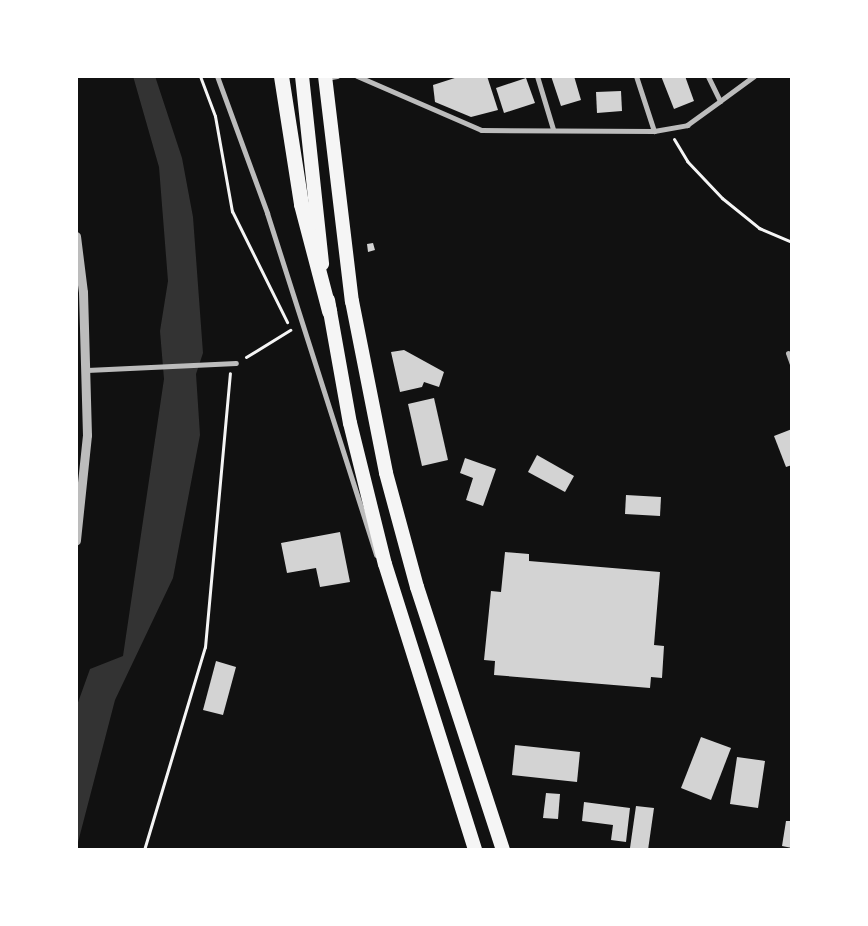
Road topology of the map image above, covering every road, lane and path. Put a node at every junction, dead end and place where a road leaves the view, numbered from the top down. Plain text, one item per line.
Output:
1 (200, 76) edge
2 (217, 76) edge
3 (281, 76) edge
4 (302, 76) edge
5 (357, 76) edge
6 (537, 76) edge
7 (636, 76) edge
8 (708, 76) edge
9 (754, 76) edge
10 (329, 77) edge
11 (720, 101) junction
12 (553, 129) junction
13 (654, 131) junction
14 (672, 131) junction
15 (76, 236) edge
16 (792, 242) edge
17 (329, 311) junction
18 (788, 353) dead end
19 (236, 362) junction
20 (792, 364) edge
21 (87, 370) junction
22 (76, 540) edge
23 (423, 690) junction
24 (144, 850) edge
25 (475, 850) edge
26 (503, 850) edge

1 - 19 path
2 - 23 street
3 - 17 highway
4 - 17 highway
5 - 12 street
6 - 12 street
7 - 13 street
8 - 11 street
9 - 11 street
10 - 26 highway
11 - 14 street
12 - 13 street
13 - 14 street
14 - 16 path
15 - 21 street
17 - 23 highway
18 - 20 street
19 - 21 street
19 - 24 path
21 - 22 street
23 - 25 highway

